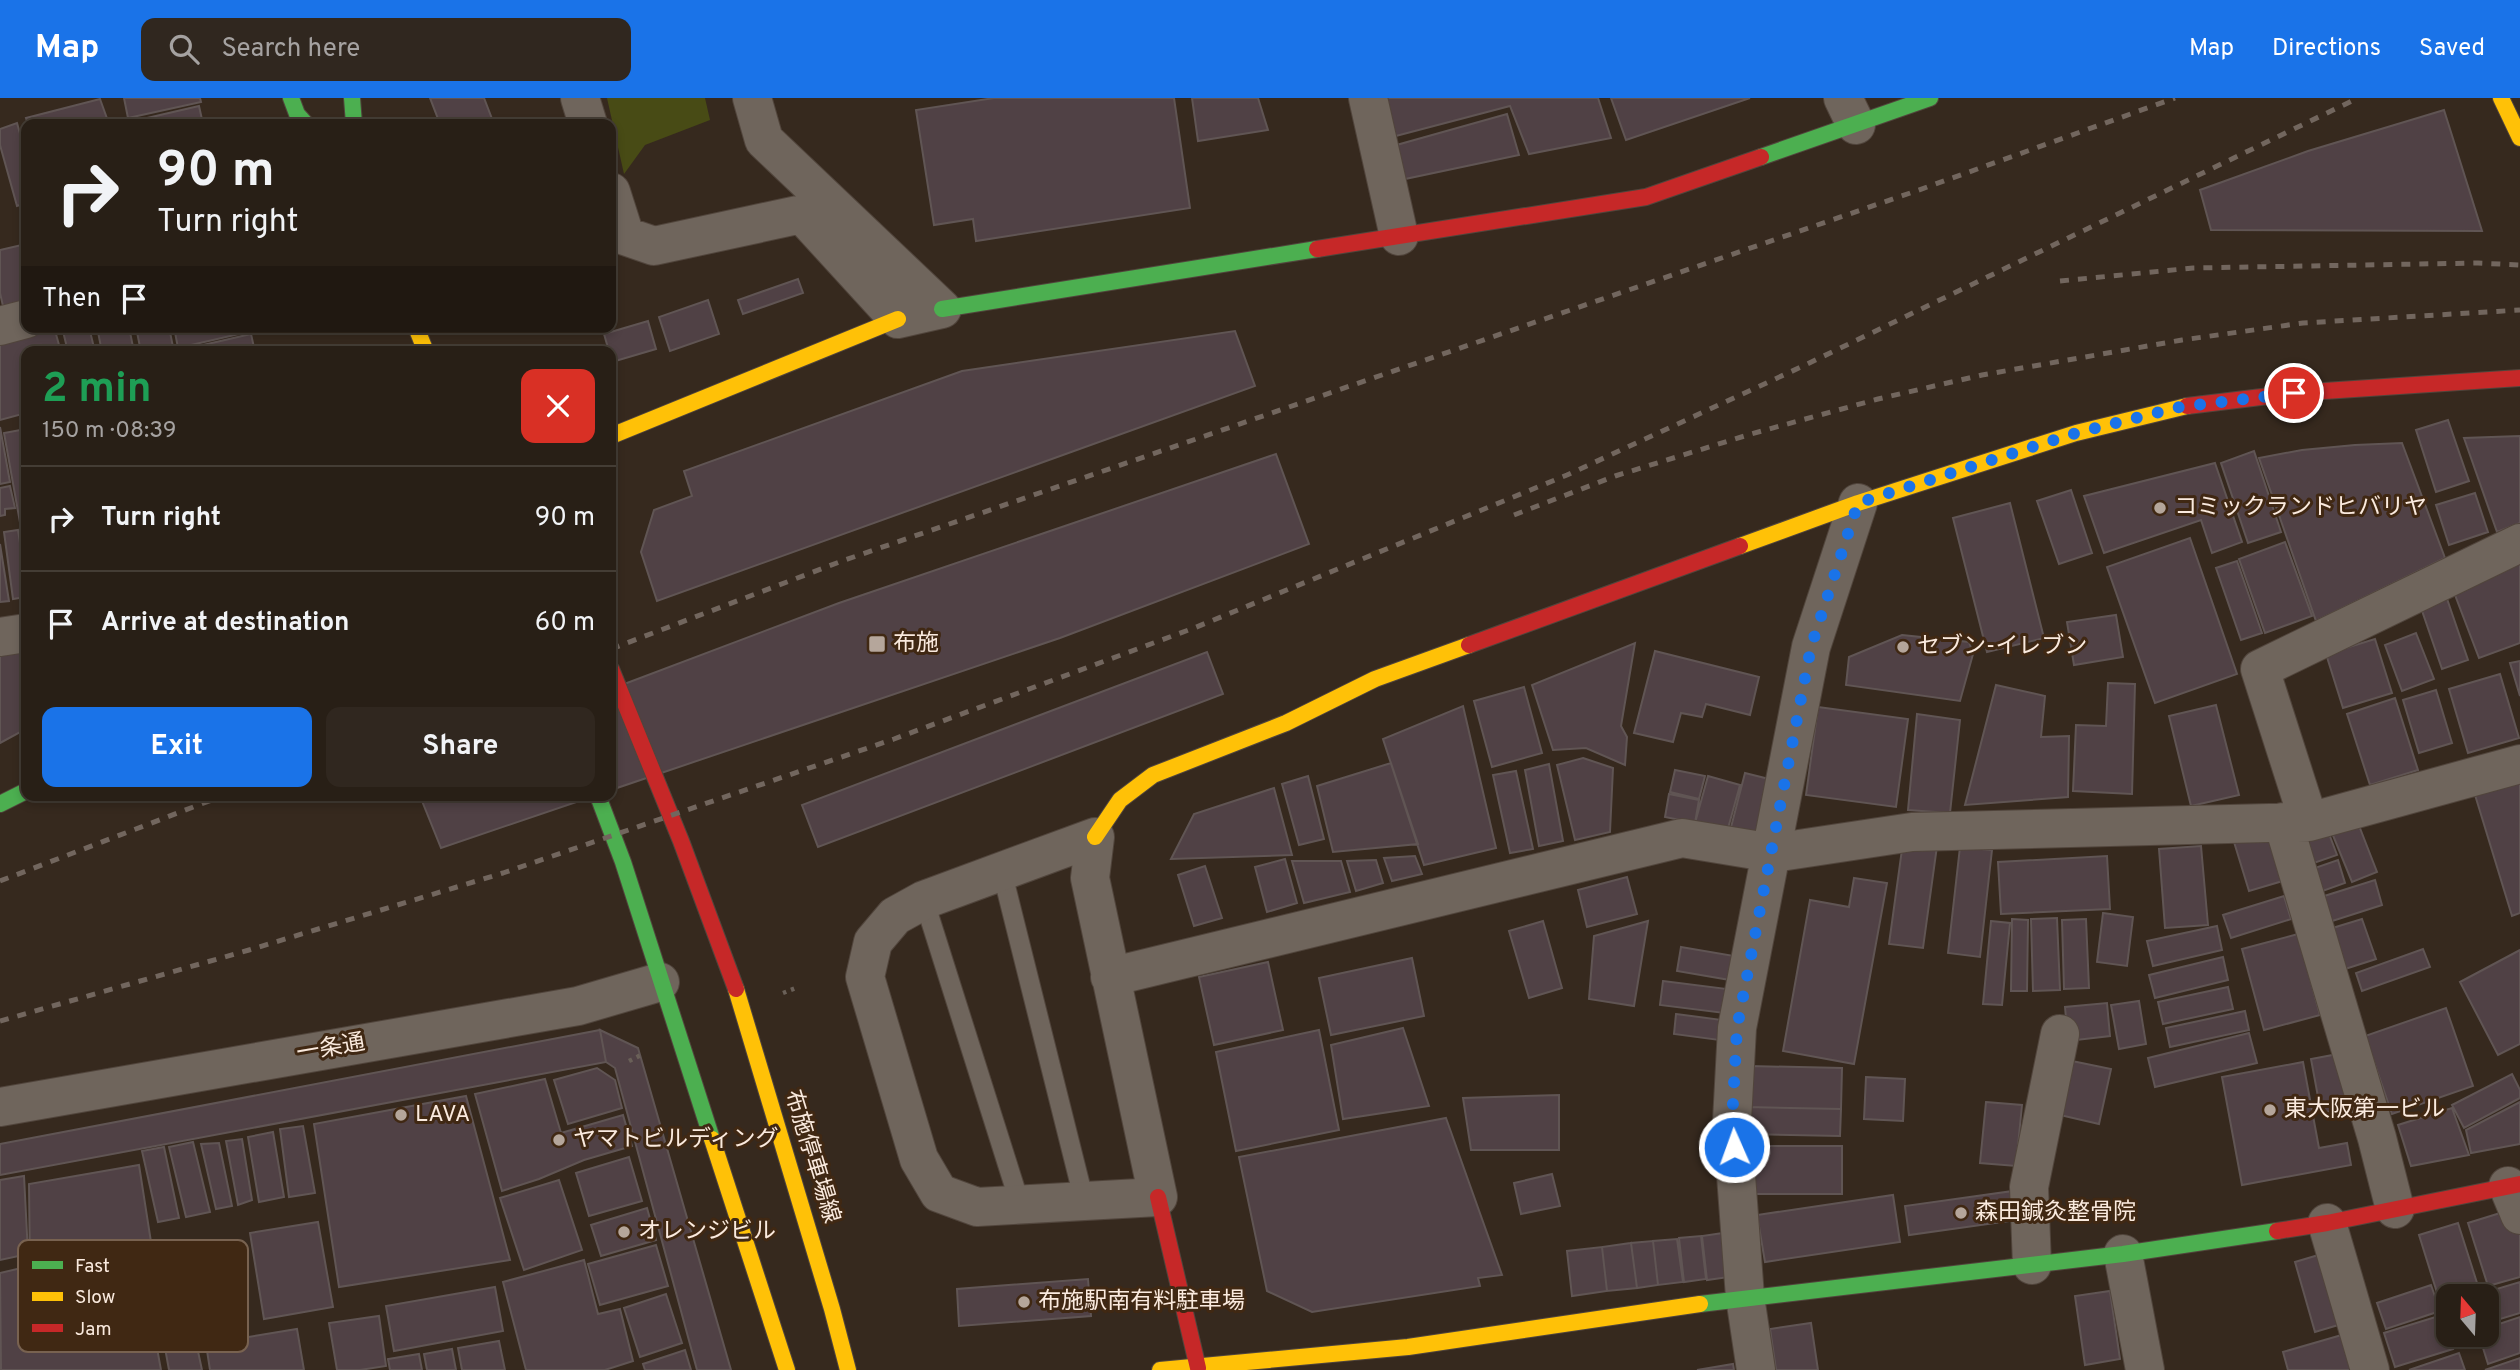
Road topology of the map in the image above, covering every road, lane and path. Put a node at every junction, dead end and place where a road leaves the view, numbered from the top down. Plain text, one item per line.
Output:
1 (291, 98) edge
2 (352, 98) edge
3 (580, 98) edge
4 (752, 98) edge
5 (1368, 98) edge
6 (1930, 98) edge
7 (2501, 98) edge
8 (1849, 112) edge
9 (302, 119) edge
10 (354, 119) edge
11 (586, 119) edge
12 (2520, 138) edge
13 (616, 208) edge
14 (1399, 236) junction
15 (942, 309) junction
16 (21, 320) edge
17 (898, 320) junction
18 (0, 326) edge
19 (2520, 378) edge
20 (616, 434) edge
21 (1858, 503) junction
22 (2520, 543) edge
23 (21, 634) edge
24 (0, 637) edge
25 (616, 682) edge
26 (2520, 764) edge
27 (21, 794) edge
28 (600, 801) edge
29 (0, 804) edge
30 (2296, 822) junction
31 (1095, 836) junction
32 (1773, 853) junction
33 (1002, 872) junction
34 (925, 900) junction
35 (1110, 977) junction
36 (660, 982) junction
37 (2060, 1034) dead end
38 (0, 1107) edge
39 (2516, 1195) edge
40 (1158, 1197) junction
41 (1084, 1200) junction
42 (1020, 1204) junction
43 (2396, 1209) junction
44 (2327, 1223) junction
45 (2123, 1254) junction
46 (2032, 1265) junction
47 (1745, 1297) junction
48 (1412, 1359) edge
49 (1198, 1368) junction
50 (787, 1370) edge
51 (848, 1370) edge
52 (1160, 1370) edge
53 (1756, 1370) edge
54 (2145, 1370) edge
55 (2370, 1370) edge

1 - 9 street
2 - 10 street
3 - 11 street
4 - 15 street
5 - 14 street
6 - 8 street
7 - 12 street
8 - 14 street
13 - 17 street
14 - 15 street
15 - 17 street
16 - 18 street
17 - 20 street
19 - 21 street
21 - 31 street
21 - 32 street
22 - 30 street
23 - 24 street
25 - 51 street, 布施停車場線
26 - 30 street
27 - 29 street
28 - 36 street
30 - 32 street
30 - 43 street
31 - 33 street
31 - 35 street
32 - 35 street
32 - 47 street
33 - 34 street
33 - 41 lane
34 - 42 lane
34 - 42 street
35 - 40 street
36 - 38 street, 一条通
36 - 50 street
37 - 46 street
39 - 43 street
40 - 41 street
40 - 49 street
41 - 42 street
43 - 44 street
44 - 45 street
44 - 55 street
45 - 46 street
45 - 54 street
46 - 47 street
47 - 48 street
47 - 53 street
48 - 49 street
49 - 52 street

